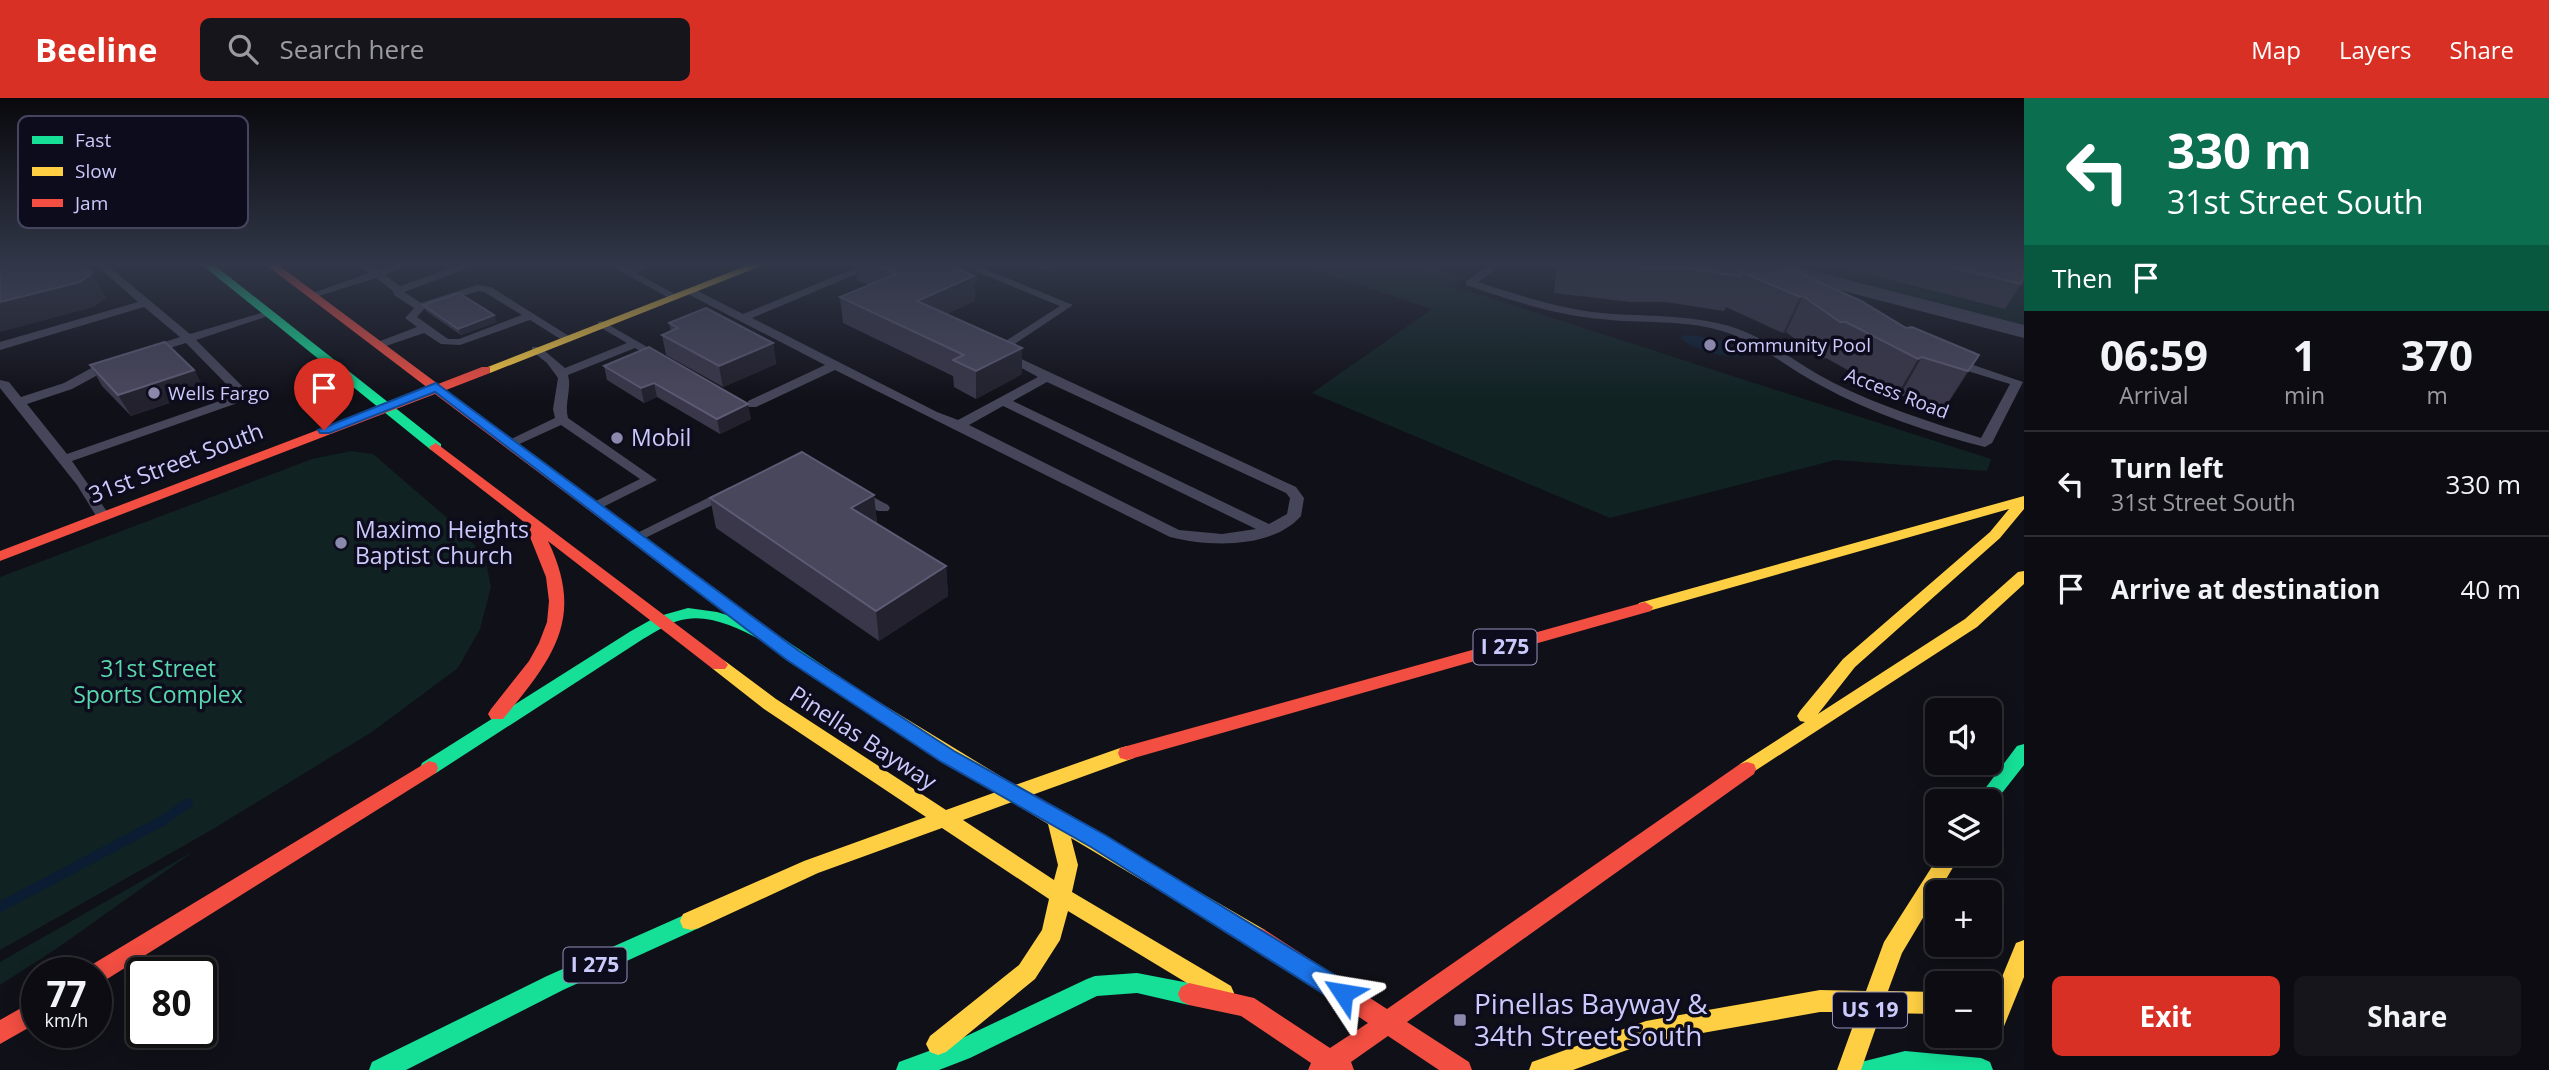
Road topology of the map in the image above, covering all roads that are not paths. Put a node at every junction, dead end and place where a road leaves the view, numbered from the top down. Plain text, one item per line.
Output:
1 (124, 309) edge
2 (154, 309) edge
3 (262, 309) edge
4 (331, 309) edge
5 (419, 309) edge
6 (520, 309) edge
7 (642, 309) edge
8 (721, 309) edge
9 (764, 309) edge
10 (1063, 309) edge
11 (1561, 309) edge
12 (1929, 309) edge
13 (268, 314) junction
14 (531, 316) junction
15 (743, 318) junction
16 (602, 324) junction
17 (426, 328) junction
18 (2024, 332) edge
19 (188, 338) junction
20 (566, 338) junction
21 (636, 344) junction
22 (379, 345) junction
23 (0, 346) edge
24 (536, 349) junction
25 (1940, 357) edge
26 (834, 365) junction
27 (2024, 368) edge
28 (679, 369) edge
29 (562, 373) junction
30 (1047, 377) junction
31 (2017, 382) junction
32 (0, 384) edge
33 (436, 387) junction
34 (1003, 401) junction
35 (19, 402) junction
36 (752, 404) dead end
37 (384, 407) junction
38 (562, 421) junction
39 (959, 425) junction
40 (510, 443) junction
41 (64, 459) junction
42 (840, 483) edge
43 (738, 487) edge
44 (2024, 500) edge
45 (595, 507) junction
46 (883, 508) dead end
47 (103, 516) junction
48 (530, 519) junction
49 (1270, 530) junction
50 (636, 537) junction
51 (0, 556) edge
52 (2024, 576) edge
53 (662, 621) junction
54 (760, 631) junction
55 (473, 741) junction
56 (1785, 742) junction
57 (2024, 751) edge
58 (1994, 789) edge
59 (1056, 817) junction
60 (1944, 866) edge
61 (1063, 897) junction
62 (2024, 950) edge
63 (112, 964) edge
64 (1925, 1003) edge
65 (1246, 1006) junction
66 (2002, 1012) edge
67 (2012, 1013) dead end
68 (21, 1020) edge
69 (0, 1033) edge
70 (1983, 1052) edge
71 (381, 1070) edge
72 (908, 1070) edge
73 (1320, 1070) edge
74 (1342, 1070) edge
75 (1460, 1070) edge
76 (1541, 1070) edge
77 (1849, 1070) edge
78 (1870, 1070) edge

1 - 23 lane
2 - 19 lane
3 - 13 main road, Pinellas Bayway
4 - 22 main road, Pinellas Bayway
5 - 17 lane
6 - 14 lane
7 - 16 main road, 31st Street South
8 - 15 lane
9 - 15 lane
10 - 30 lane
11 - 31 lane, Access Road
12 - 18 street
13 - 19 lane
13 - 37 main road, Pinellas Bayway
14 - 17 lane
14 - 20 lane
15 - 26 lane
16 - 20 main road, 31st Street South
16 - 21 lane
17 - 22 lane
19 - 35 lane
19 - 41 lane
20 - 24 main road, 31st Street South
21 - 28 lane
21 - 29 lane
22 - 33 main road, Pinellas Bayway
24 - 29 lane
24 - 33 main road, 31st Street South
25 - 31 lane
26 - 36 lane
26 - 39 lane
27 - 31 lane
29 - 38 lane
30 - 34 lane
30 - 49 lane
32 - 35 lane
33 - 37 main road, 31st Street South
33 - 40 main road, Pinellas Bayway
34 - 39 lane
34 - 49 lane
35 - 41 lane
37 - 47 main road, 31st Street South
37 - 48 main road, Pinellas Bayway
38 - 40 lane
38 - 45 lane
39 - 49 lane
40 - 45 main road, Pinellas Bayway
41 - 47 lane
42 - 46 lane
43 - 50 lane
44 - 56 main road
44 - 71 main road, I 275
45 - 50 main road, Pinellas Bayway
47 - 51 main road, 31st Street South
48 - 53 main road, Pinellas Bayway
48 - 55 main road
50 - 54 main road, Pinellas Bayway
52 - 56 main road
53 - 54 main road
53 - 55 main road
53 - 61 main road, Pinellas Bayway
54 - 59 main road, Pinellas Bayway
55 - 63 main road
56 - 73 main road
57 - 58 main road
59 - 61 main road
59 - 75 main road, Pinellas Bayway
60 - 77 main road, US 19
61 - 65 main road, Pinellas Bayway
61 - 72 main road
62 - 70 main road
64 - 76 main road
65 - 72 main road
65 - 74 main road, Pinellas Bayway
66 - 67 main road
68 - 69 main road
70 - 78 main road

